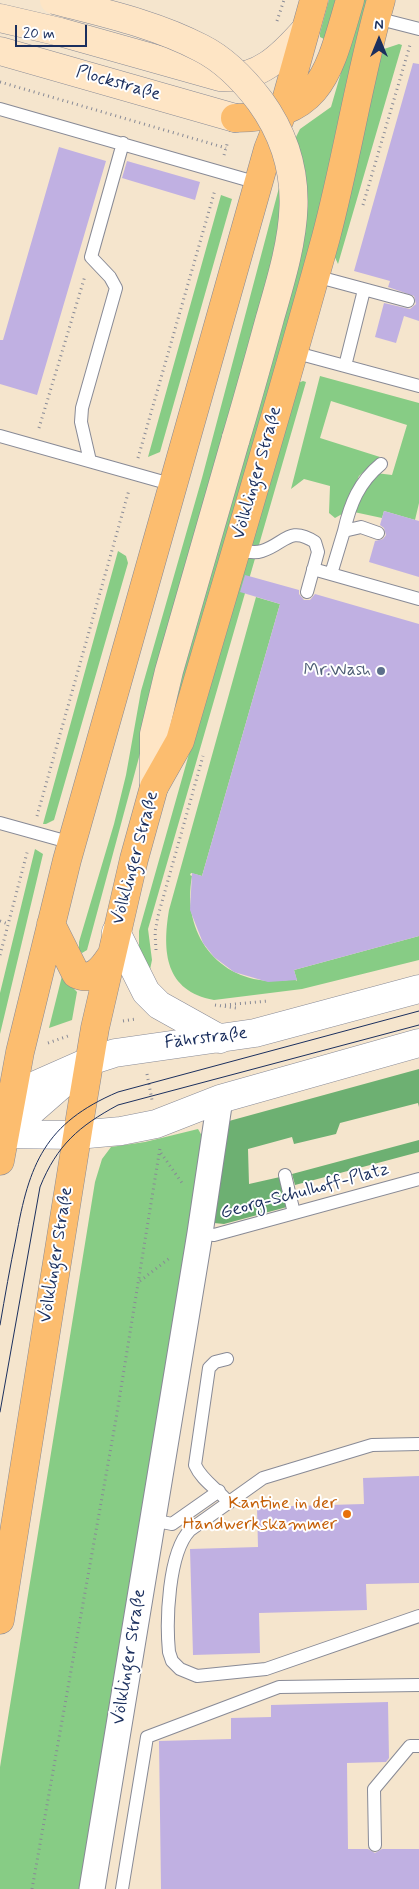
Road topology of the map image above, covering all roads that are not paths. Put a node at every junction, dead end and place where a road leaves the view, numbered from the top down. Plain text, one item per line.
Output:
1 (54, 0) edge
2 (314, 0) edge
3 (350, 0) edge
4 (379, 9) edge
5 (0, 18) edge
6 (417, 29) edge
7 (305, 30) junction
8 (0, 51) edge
9 (0, 109) edge
10 (283, 111) junction
11 (235, 118) junction
12 (123, 144) junction
13 (268, 149) junction
14 (258, 183) junction
15 (314, 276) junction
16 (364, 290) junction
17 (408, 301) dead end
18 (293, 352) junction
19 (345, 366) junction
20 (419, 386) edge
21 (0, 436) edge
22 (90, 461) junction
23 (381, 464) dead end
24 (174, 485) junction
25 (344, 531) junction
26 (378, 532) dead end
27 (236, 548) junction
28 (313, 569) junction
29 (331, 574) junction
30 (307, 592) dead end
31 (419, 599) edge
32 (154, 787) junction
33 (0, 823) edge
34 (72, 843) junction
35 (51, 924) junction
36 (113, 945) junction
37 (419, 989) edge
38 (220, 1039) junction
39 (419, 1043) edge
40 (90, 1061) junction
41 (220, 1098) junction
42 (6, 1099) edge
43 (2, 1134) edge
44 (77, 1135) junction
45 (0, 1161) edge
46 (285, 1175) dead end
47 (419, 1179) edge
48 (294, 1213) junction
49 (200, 1233) junction
50 (227, 1359) dead end
51 (419, 1444) edge
52 (219, 1491) junction
53 (229, 1503) junction
54 (152, 1520) junction
55 (419, 1616) edge
56 (0, 1620) edge
57 (419, 1685) edge
58 (419, 1746) edge
59 (375, 1845) dead end
60 (92, 1889) edge
61 (122, 1889) edge

1 - 32 main road, bridge
2 - 7 main road
3 - 10 main road
4 - 6 lane
4 - 15 main road, Völklinger Straße
5 - 7 main road, Plockstraße
7 - 10 main road
8 - 11 main road, Plockstraße
9 - 12 lane
10 - 11 main road
10 - 13 main road
11 - 13 main road
12 - 14 lane
12 - 22 lane
13 - 14 main road
14 - 24 main road
15 - 16 lane
15 - 18 main road, Völklinger Straße
16 - 17 lane
16 - 19 lane
18 - 19 lane
18 - 27 main road, Völklinger Straße
19 - 20 lane
21 - 22 lane
22 - 24 lane
23 - 25 lane
24 - 34 main road
25 - 26 lane
25 - 29 lane
27 - 28 lane
27 - 32 main road, Völklinger Straße
28 - 29 lane
28 - 30 lane
29 - 31 lane
32 - 36 main road, Völklinger Straße
33 - 34 lane
34 - 35 main road
35 - 36 main road
35 - 42 main road
36 - 38 street
36 - 40 main road, Völklinger Straße
37 - 38 street, Fährstraße
38 - 40 street, Fährstraße
39 - 41 street
40 - 42 street, Fährstraße
40 - 43 street
40 - 44 main road, Völklinger Straße
41 - 44 street
41 - 49 street, Völklinger Straße
42 - 43 main road
43 - 44 street
43 - 45 main road
44 - 56 main road, Völklinger Straße
46 - 48 lane
47 - 48 lane, Georg-Schulhoff-Platz
48 - 49 lane, Georg-Schulhoff-Platz
49 - 54 street, Völklinger Straße
50 - 52 lane
51 - 53 lane
52 - 53 lane
52 - 54 lane
53 - 55 lane
54 - 60 street, Völklinger Straße
57 - 61 lane
58 - 59 lane

